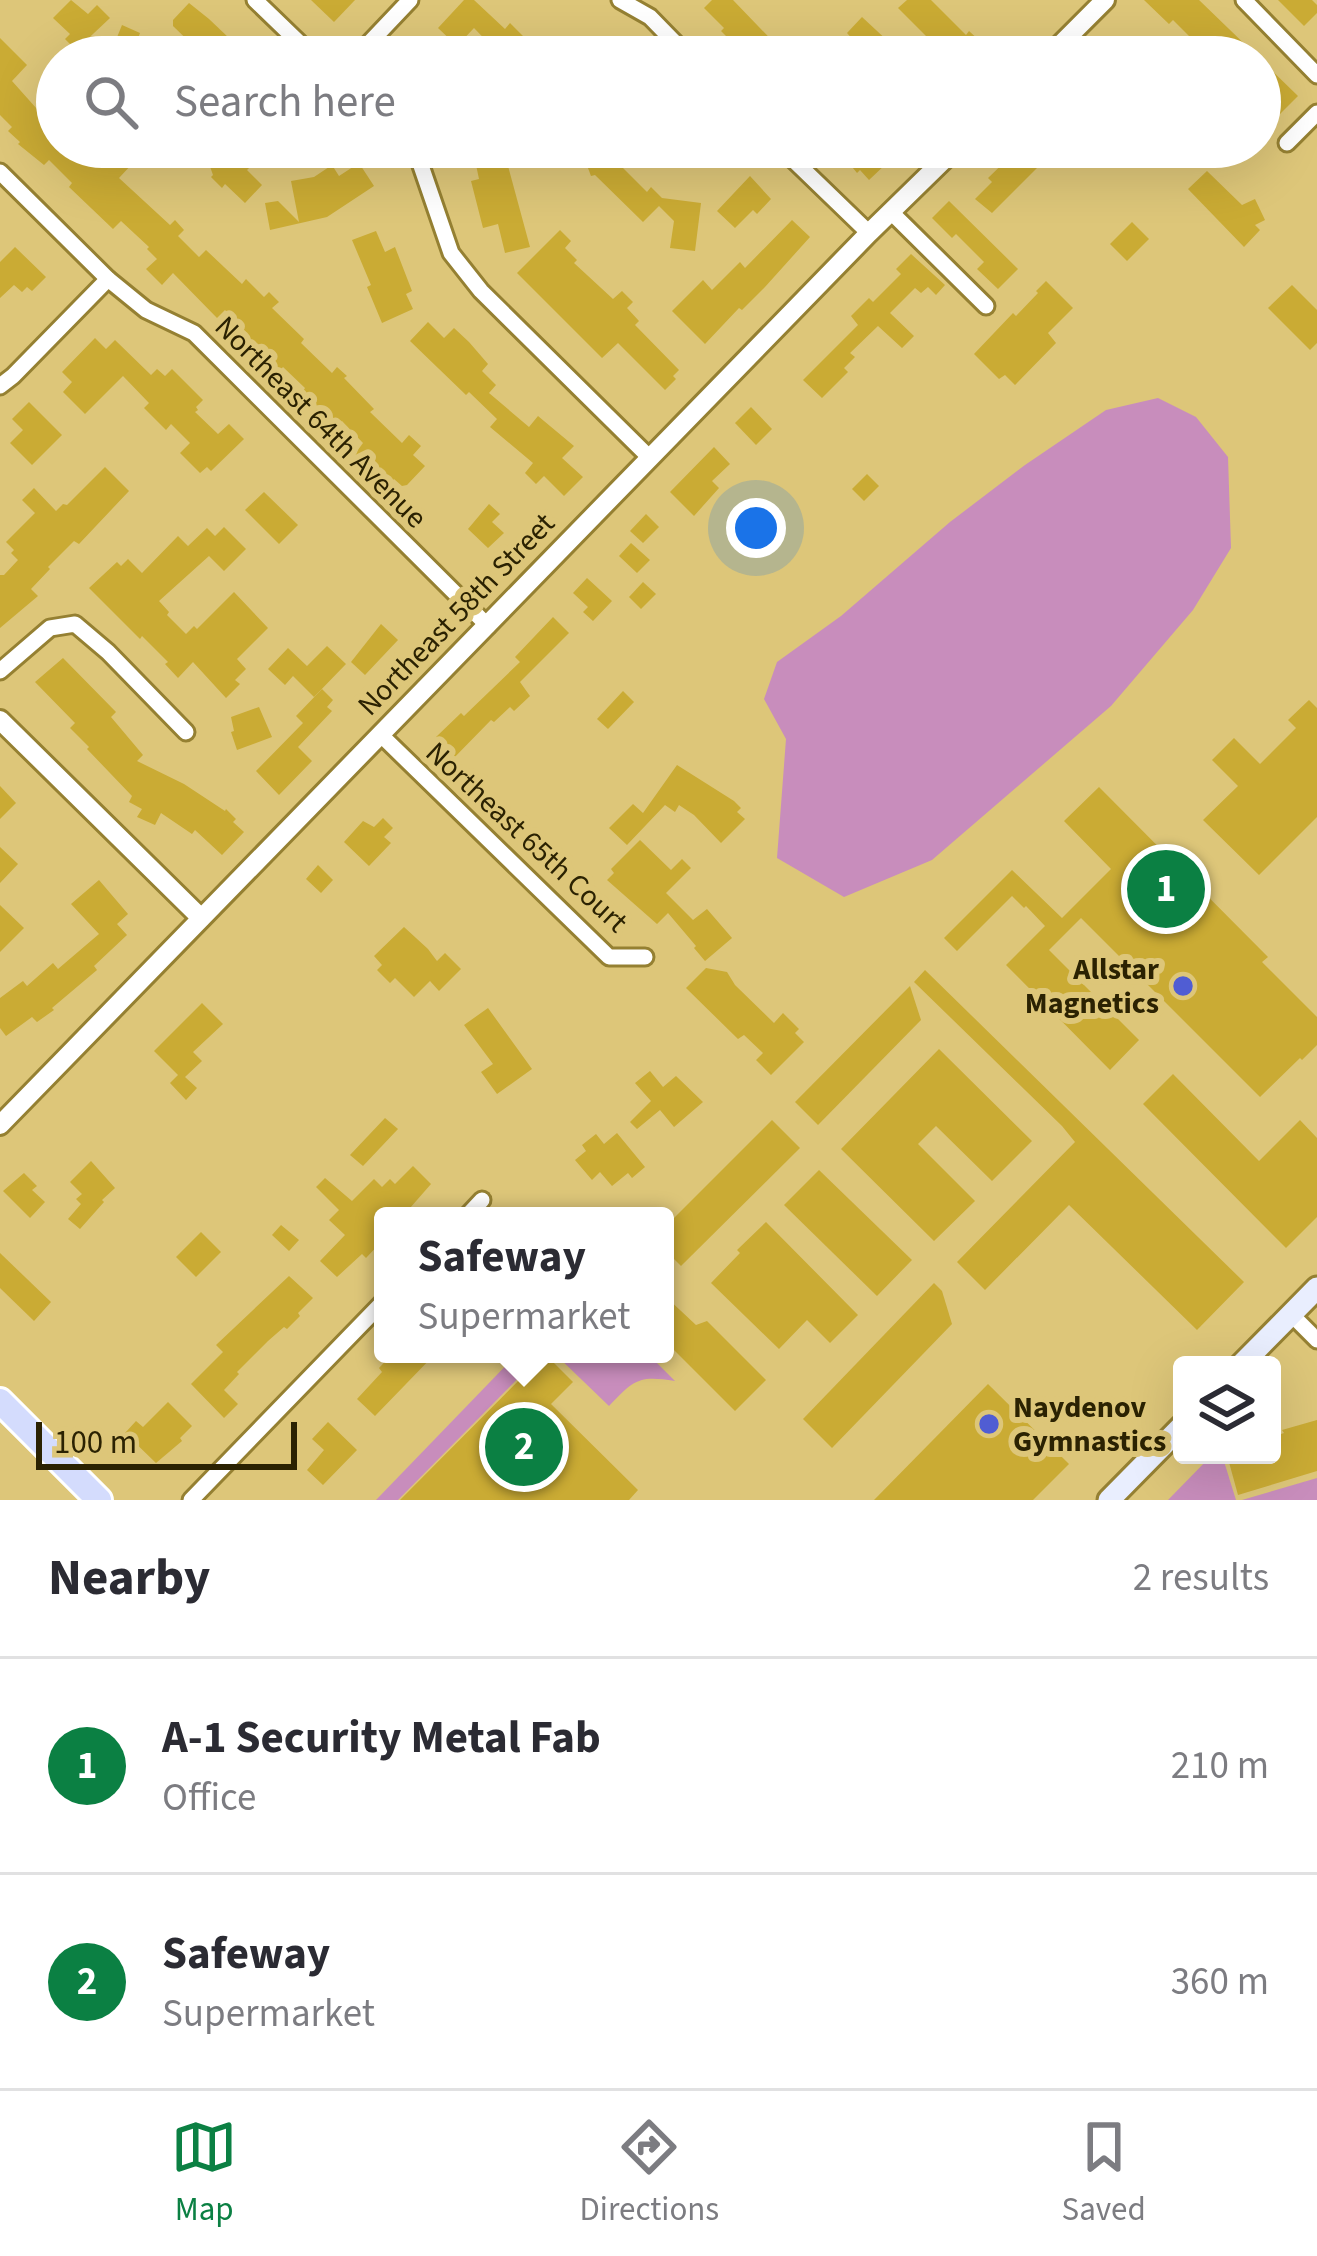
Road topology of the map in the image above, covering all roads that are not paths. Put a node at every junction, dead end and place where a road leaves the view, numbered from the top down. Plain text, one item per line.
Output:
1 (256, 0) edge
2 (410, 0) edge
3 (620, 0) edge
4 (1105, 0) edge
5 (1250, 2) edge
6 (293, 36) edge
7 (376, 36) edge
8 (669, 36) edge
9 (1069, 36) edge
10 (1317, 75) edge
11 (1317, 113) edge
12 (1287, 142) dead end
13 (422, 168) edge
14 (802, 168) edge
15 (936, 168) edge
16 (0, 172) edge
17 (891, 212) junction
18 (869, 233) junction
19 (108, 279) junction
20 (986, 306) dead end
21 (0, 386) edge
22 (650, 458) junction
23 (488, 626) junction
24 (0, 671) edge
25 (0, 720) edge
26 (186, 731) dead end
27 (381, 735) junction
28 (201, 918) junction
29 (645, 957) dead end
30 (2, 1117) edge
31 (482, 1200) dead end
32 (475, 1207) edge
33 (1317, 1288) edge
34 (374, 1311) edge
35 (1291, 1314) junction
36 (1317, 1340) edge
37 (1250, 1356) edge
38 (0, 1401) edge
39 (1173, 1435) edge
40 (99, 1500) edge
41 (191, 1500) edge
42 (1109, 1500) edge

1 - 6 street
2 - 7 street
3 - 8 street
4 - 9 street
5 - 10 street
11 - 12 street
13 - 22 street
14 - 18 street
15 - 17 street, Northeast 58th Street
16 - 19 street, Northeast 64th Avenue
17 - 18 street, Northeast 58th Street
17 - 20 street
18 - 22 street, Northeast 58th Street
19 - 21 street
19 - 23 street, Northeast 64th Avenue
22 - 23 street, Northeast 58th Street
23 - 27 street, Northeast 58th Street
24 - 26 street
25 - 28 street
27 - 28 street, Northeast 58th Street
27 - 29 street, Northeast 65th Court
28 - 30 street, Northeast 58th Street
31 - 32 street
33 - 35 main road
34 - 41 street
35 - 36 street
35 - 37 main road
38 - 40 main road
39 - 42 main road

